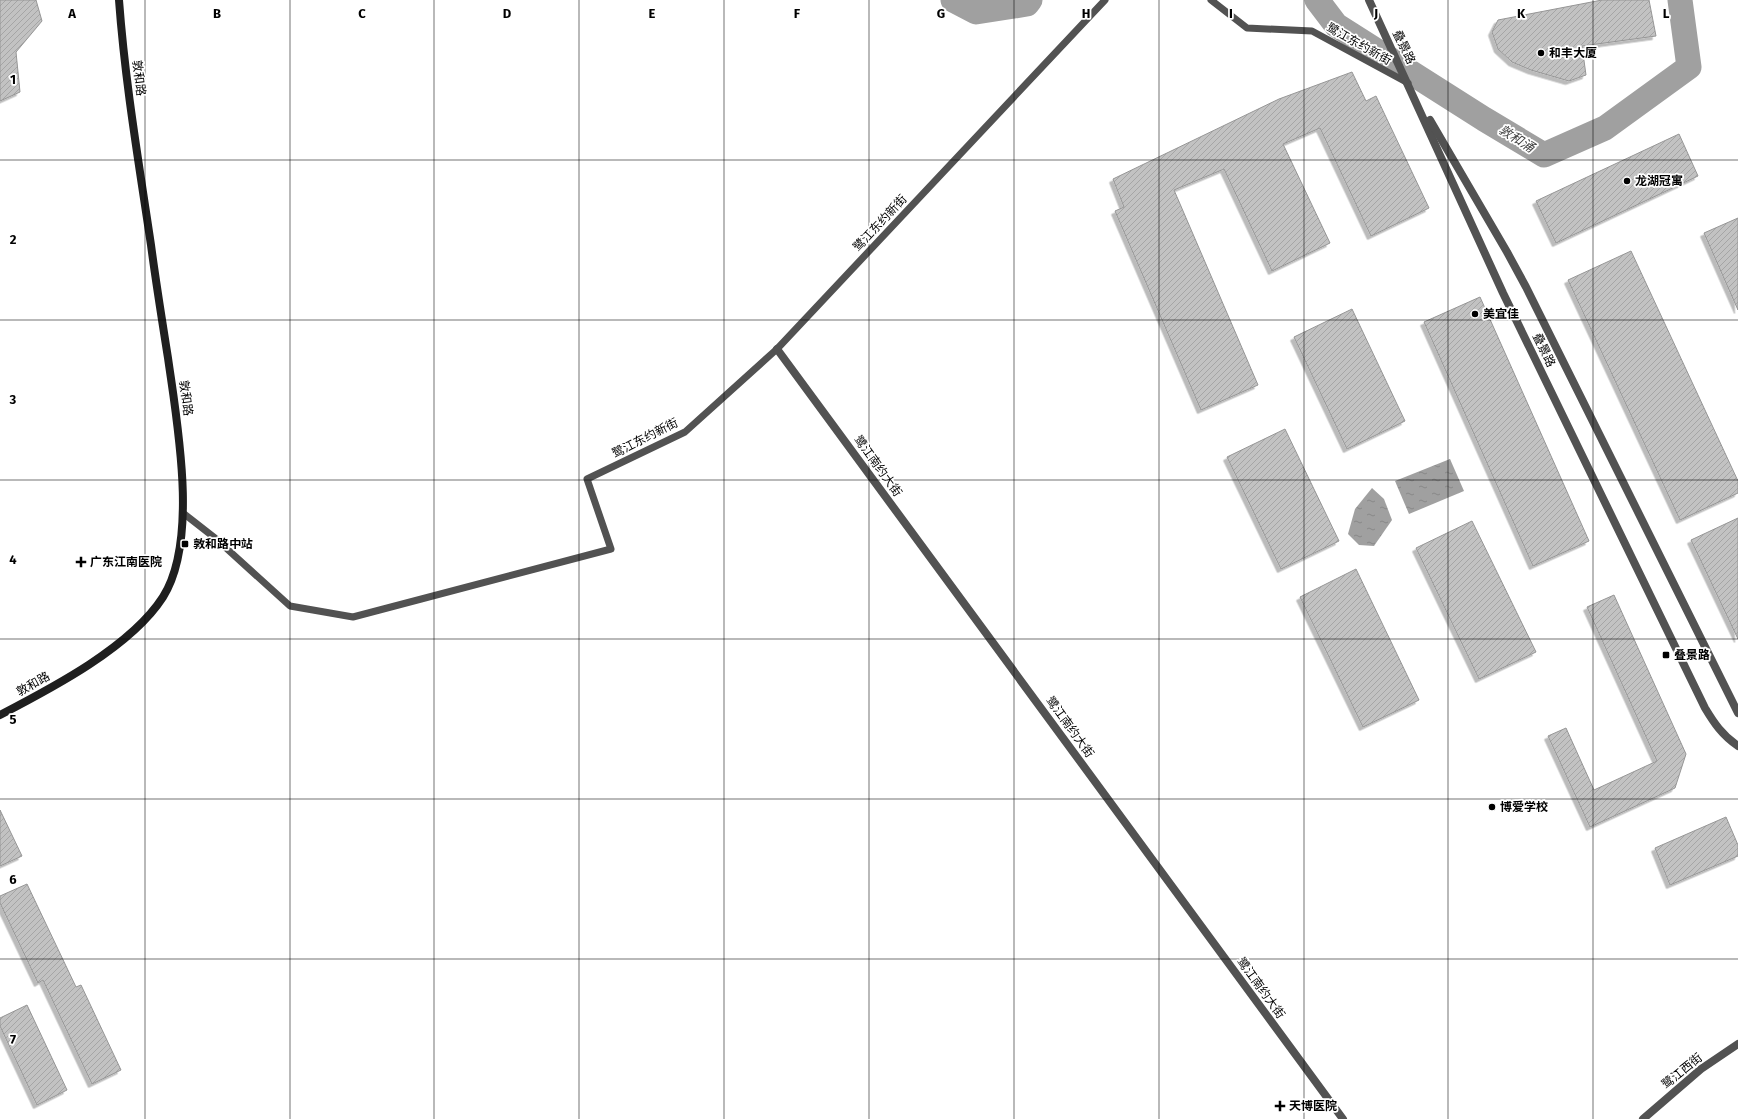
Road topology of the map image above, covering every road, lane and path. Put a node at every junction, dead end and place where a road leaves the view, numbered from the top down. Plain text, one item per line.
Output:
1 (119, 0) edge
2 (1105, 0) edge
3 (1211, 0) edge
4 (1371, 4) edge
5 (1408, 83) junction
6 (777, 349) junction
7 (183, 513) junction
8 (1738, 713) edge
9 (0, 715) edge
10 (1738, 746) edge
11 (1738, 1044) edge
12 (1343, 1119) edge
13 (1643, 1119) edge

1 - 7 street, 敦和路
2 - 6 lane, 鹭江东约新街
3 - 5 lane, 鹭江东约新街
4 - 5 street, 叠景路
5 - 8 street, 叠景路
5 - 10 street, 叠景路
6 - 7 lane, 鹭江东约新街
6 - 12 street, 鹭江南约大街
7 - 9 street, 敦和路
11 - 13 street, 鹭江西街

